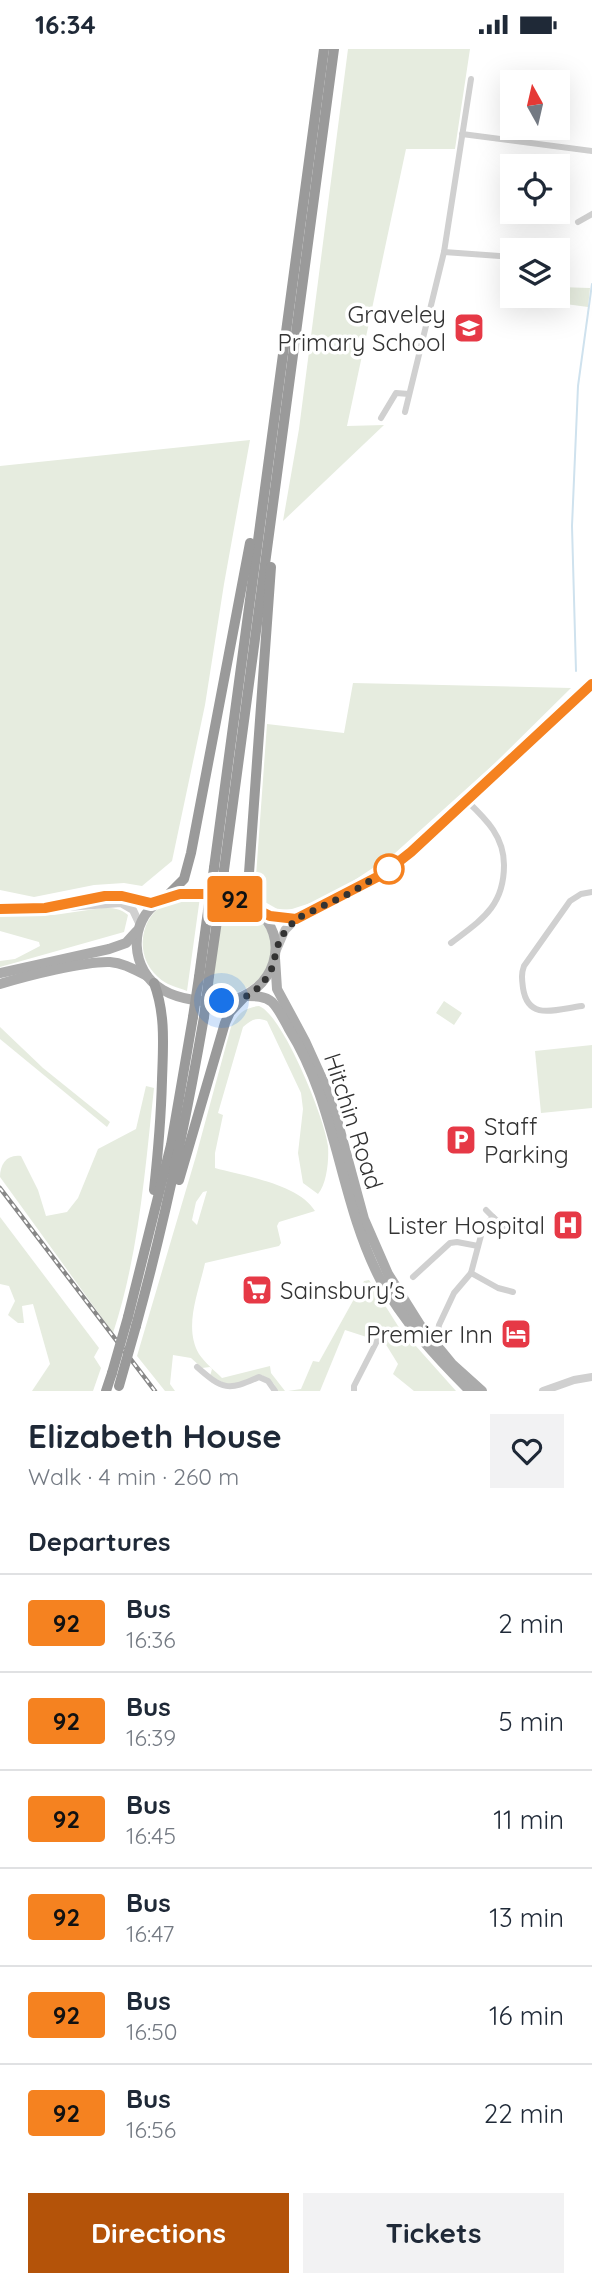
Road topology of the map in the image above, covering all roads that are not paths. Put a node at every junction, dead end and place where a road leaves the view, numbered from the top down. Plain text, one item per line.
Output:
1 (324, 49) edge
2 (334, 49) edge
3 (471, 79) dead end
4 (462, 134) junction
5 (592, 151) edge
6 (592, 213) edge
7 (578, 222) dead end
8 (444, 252) junction
9 (500, 256) edge
10 (409, 394) junction
11 (405, 412) dead end
12 (381, 418) dead end
13 (264, 486) junction
14 (272, 515) junction
15 (592, 684) edge
16 (467, 801) junction
17 (219, 869) junction
18 (592, 892) edge
19 (162, 900) junction
20 (66, 905) junction
21 (0, 909) edge
22 (257, 910) junction
23 (296, 919) junction
24 (139, 928) junction
25 (451, 943) dead end
26 (275, 955) junction
27 (0, 973) edge
28 (151, 980) junction
29 (0, 984) edge
30 (245, 996) junction
31 (582, 1006) dead end
32 (199, 1017) junction
33 (486, 1210) dead end
34 (493, 1217) junction
35 (164, 1220) junction
36 (515, 1231) dead end
37 (149, 1234) junction
38 (478, 1246) junction
39 (471, 1273) junction
40 (413, 1277) dead end
41 (507, 1293) dead end
42 (132, 1321) junction
43 (420, 1325) junction
44 (439, 1325) junction
45 (377, 1341) dead end
46 (436, 1345) junction
47 (197, 1367) dead end
48 (592, 1377) edge
49 (119, 1389) edge
50 (225, 1390) edge
51 (106, 1391) edge
52 (275, 1391) edge
53 (354, 1391) edge
54 (470, 1391) edge
55 (482, 1391) edge
56 (543, 1391) edge

1 - 13 highway
2 - 14 highway
3 - 4 street
4 - 5 street
4 - 8 street
6 - 7 street
8 - 9 street
8 - 10 street
10 - 11 street
10 - 12 street
13 - 17 highway
13 - 19 highway
14 - 17 highway
14 - 22 highway
15 - 16 main road
16 - 23 main road
16 - 25 street
17 - 32 highway, bridge
18 - 31 street
19 - 20 street
19 - 22 main road
19 - 24 main road
20 - 21 street
20 - 24 street
22 - 23 main road
22 - 26 main road
23 - 26 main road
24 - 27 main road
24 - 28 main road
26 - 30 main road
26 - 43 main road, Hitchin Road
28 - 29 main road
28 - 30 main road
28 - 37 highway
30 - 35 highway
30 - 54 main road, Hitchin Road
32 - 35 highway
32 - 37 highway
33 - 34 street
34 - 36 street
34 - 38 street
35 - 42 highway
37 - 42 highway
38 - 39 street
38 - 40 street
39 - 41 street
39 - 44 street
42 - 49 highway, bridge
42 - 51 highway, bridge
43 - 44 street
43 - 46 main road, Hitchin Road
44 - 46 street
45 - 53 street
46 - 55 main road, Hitchin Road
47 - 50 street
48 - 56 street
50 - 52 street

